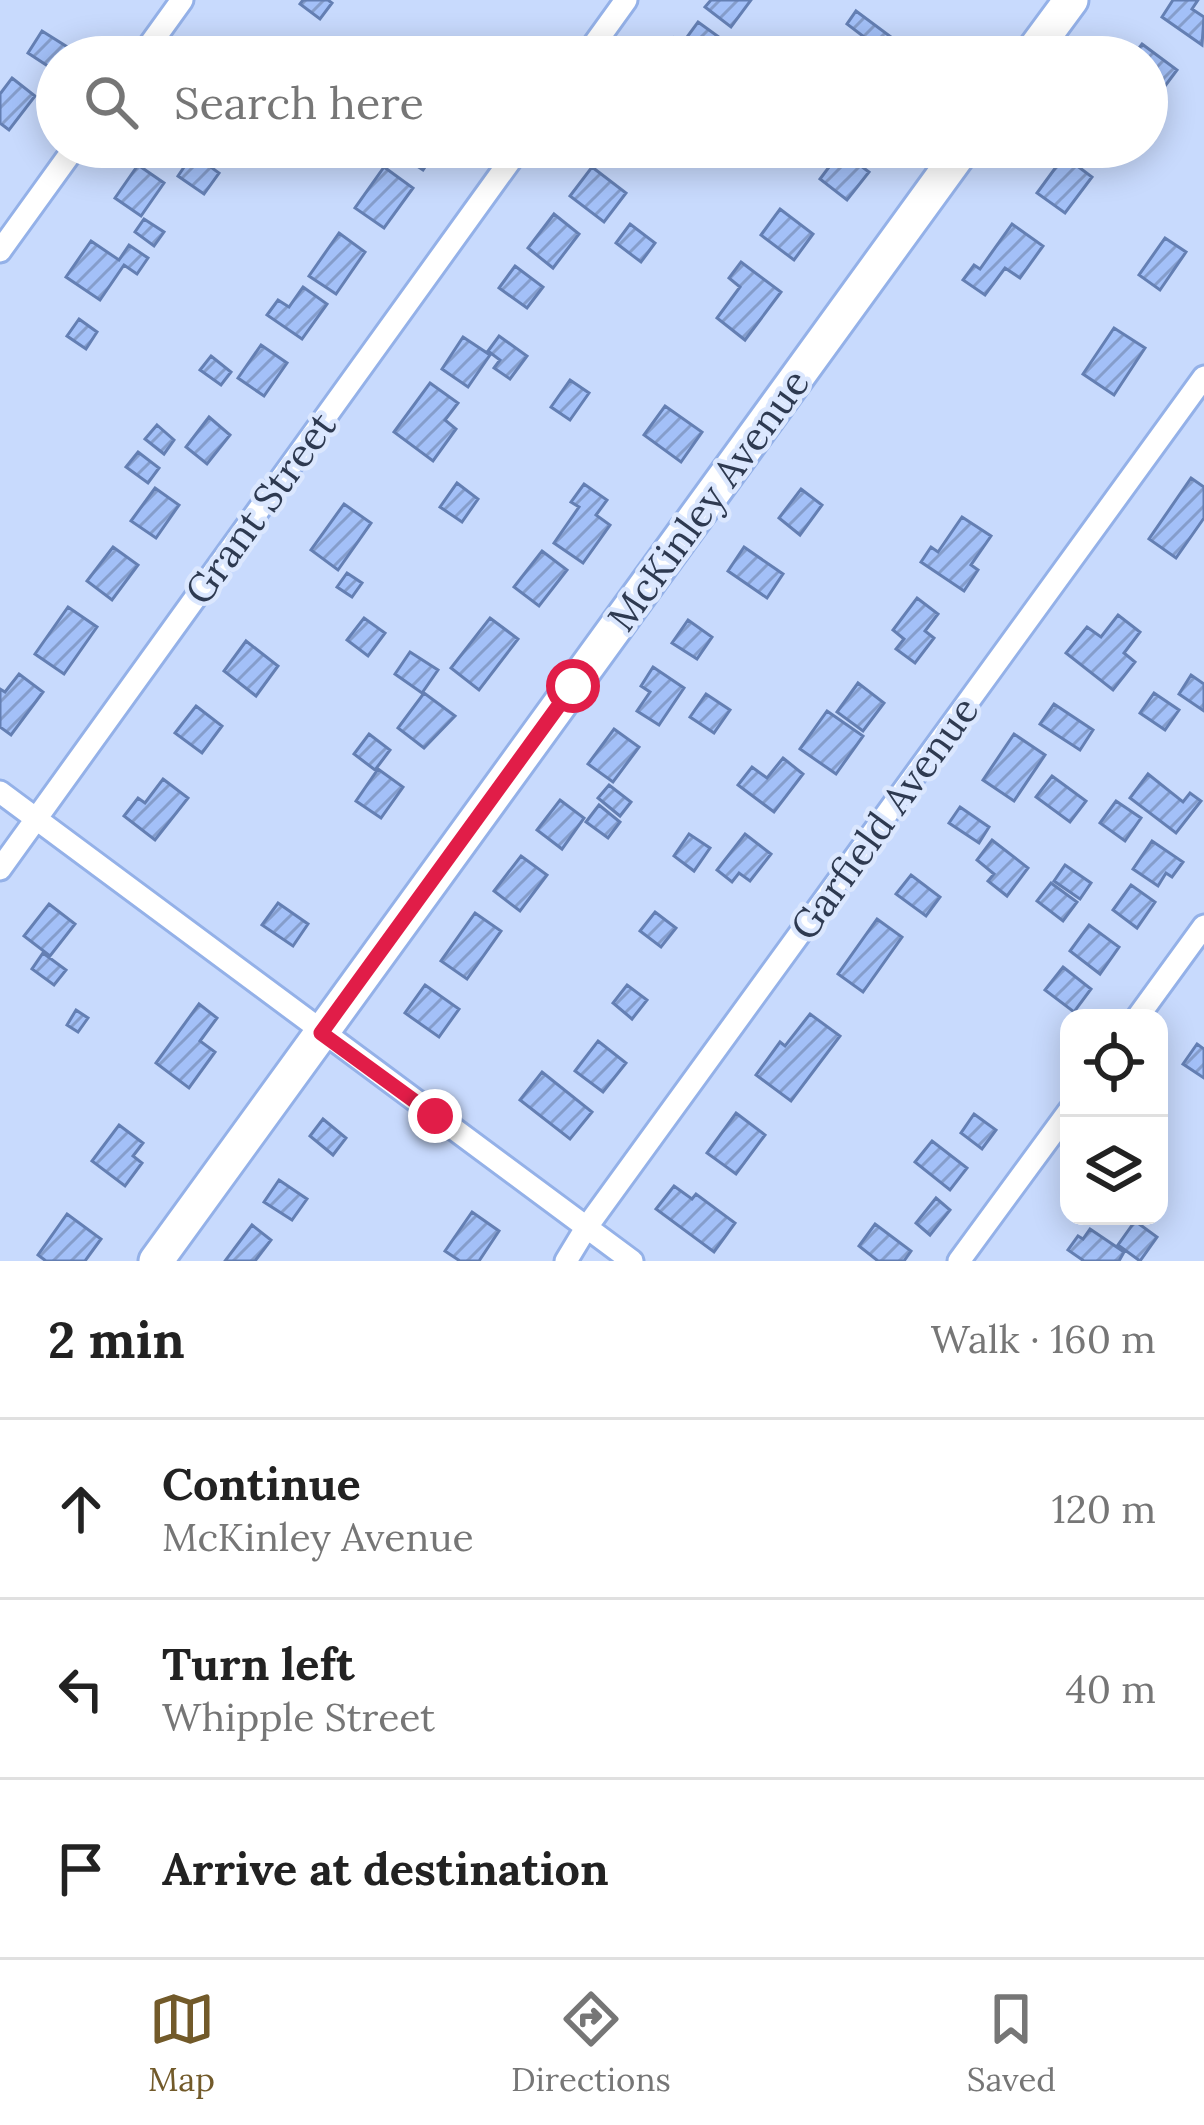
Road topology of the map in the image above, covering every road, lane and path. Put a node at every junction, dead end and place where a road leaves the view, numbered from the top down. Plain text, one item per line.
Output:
1 (182, 0) edge
2 (626, 0) edge
3 (1071, 0) edge
4 (156, 36) edge
5 (600, 36) edge
6 (1044, 36) edge
7 (61, 168) edge
8 (505, 168) edge
9 (949, 168) edge
10 (0, 251) edge
11 (1204, 377) edge
12 (0, 792) edge
13 (36, 820) junction
14 (0, 869) edge
15 (1204, 926) edge
16 (1144, 1009) edge
17 (321, 1033) junction
18 (1065, 1117) edge
19 (586, 1228) junction
20 (156, 1261) edge
21 (566, 1261) edge
22 (632, 1261) edge
23 (959, 1261) edge

1 - 4 street
2 - 5 street
3 - 6 street
7 - 10 street
8 - 13 street, Grant Street
9 - 17 street, McKinley Avenue
11 - 19 street, Garfield Avenue
12 - 13 street
13 - 14 street, Grant Street
13 - 17 street
15 - 16 street
17 - 19 street
17 - 20 street, McKinley Avenue
18 - 23 street
19 - 21 street, Garfield Avenue
19 - 22 street

